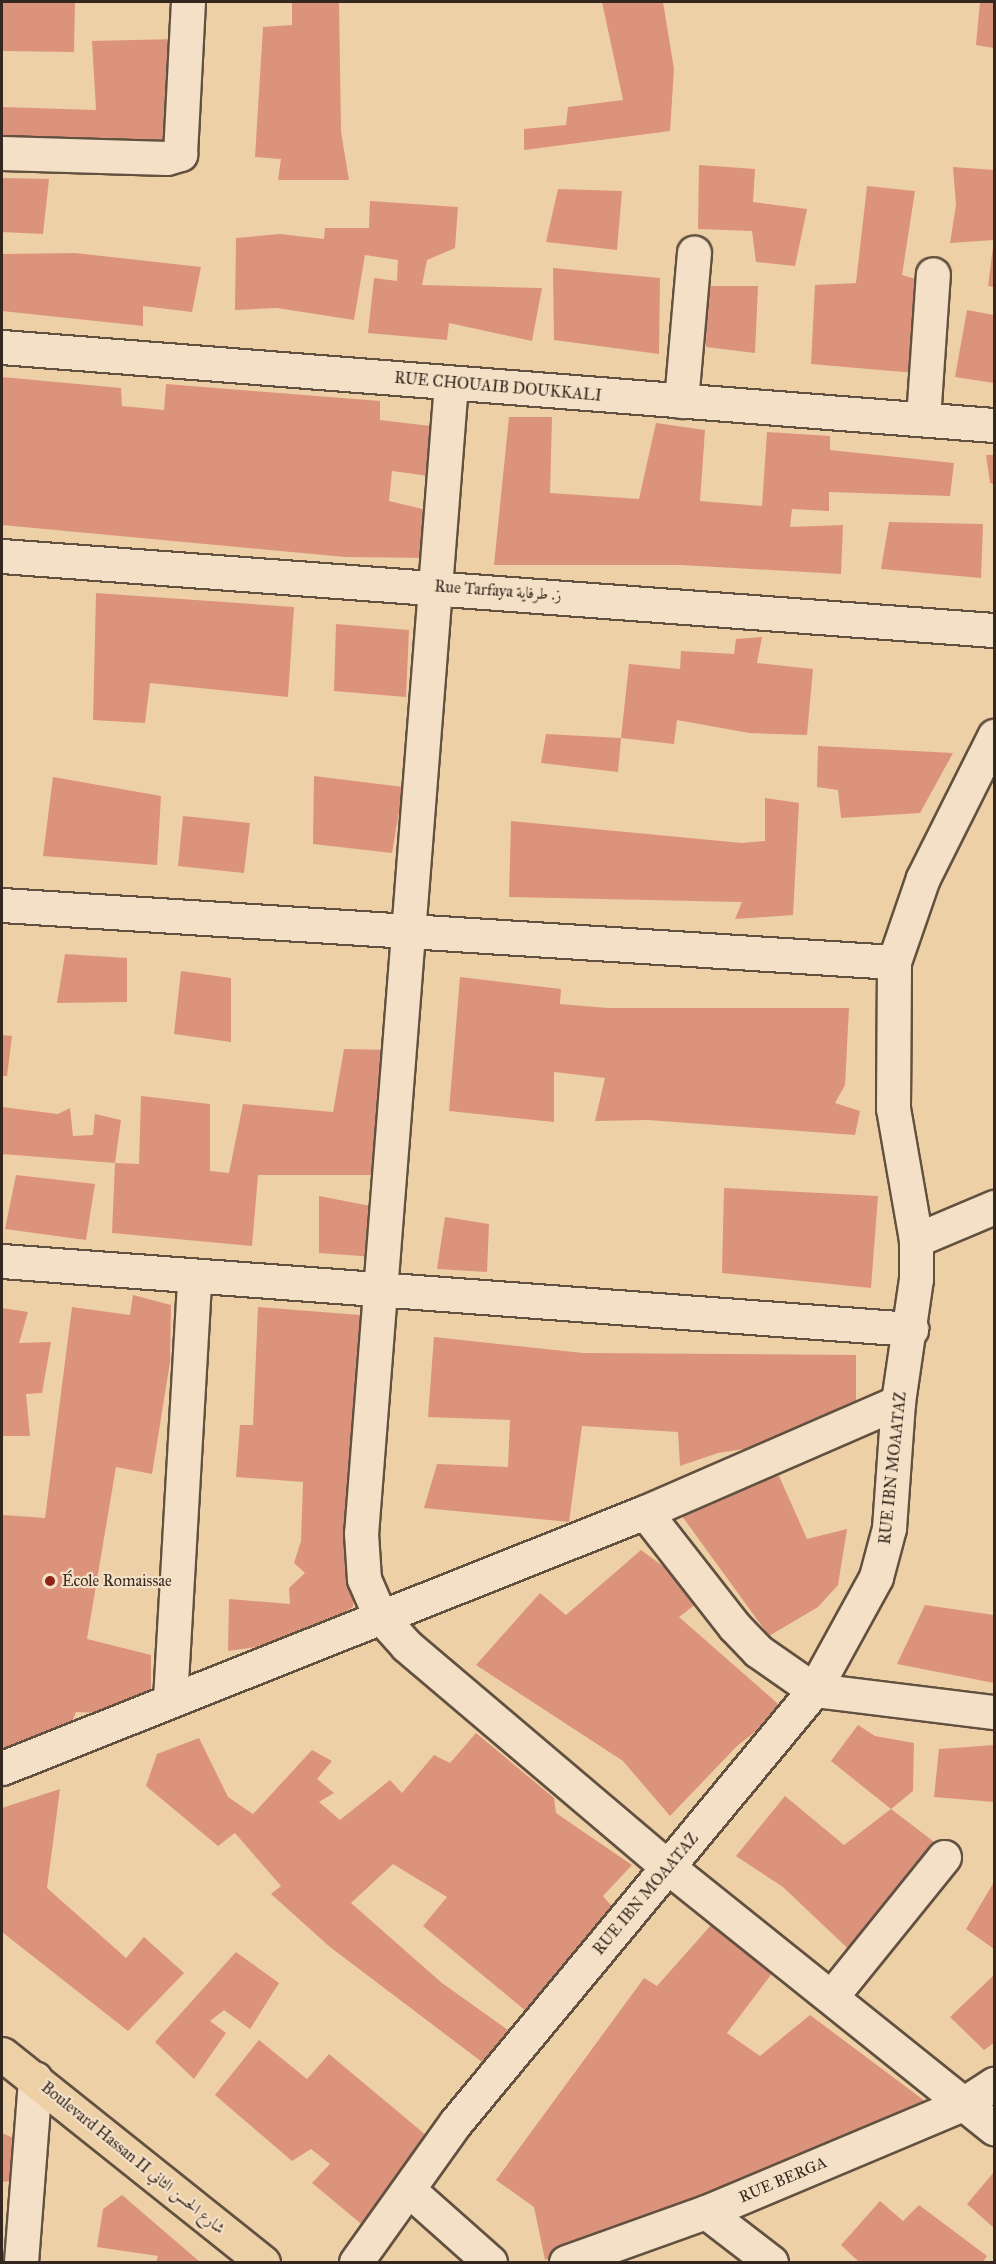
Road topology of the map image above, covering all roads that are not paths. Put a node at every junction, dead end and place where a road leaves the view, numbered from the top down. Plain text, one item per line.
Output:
1 (188, 2) edge
2 (2, 153) edge
3 (694, 253) dead end
4 (933, 274) dead end
5 (2, 347) edge
6 (451, 383) junction
7 (681, 401) junction
8 (923, 419) junction
9 (994, 425) edge
10 (2, 556) edge
11 (437, 587) junction
12 (994, 630) edge
13 (994, 736) edge
14 (2, 905) edge
15 (408, 935) junction
16 (894, 962) junction
17 (994, 1207) edge
18 (916, 1240) junction
19 (2, 1261) edge
20 (194, 1277) junction
21 (383, 1291) junction
22 (911, 1329) junction
23 (898, 1402) junction
24 (645, 1512) junction
25 (380, 1616) junction
26 (814, 1690) junction
27 (170, 1699) junction
28 (994, 1712) edge
29 (2, 1768) edge
30 (944, 1857) dead end
31 (668, 1867) junction
32 (831, 1997) junction
33 (2, 2054) edge
34 (35, 2079) junction
35 (994, 2085) edge
36 (963, 2104) junction
37 (994, 2128) edge
38 (410, 2191) junction
39 (706, 2212) junction
40 (21, 2262) edge
41 (263, 2262) edge
42 (356, 2262) edge
43 (490, 2262) edge
44 (566, 2262) edge
45 (771, 2262) edge

1 - 2 street
3 - 7 street
4 - 8 street
5 - 6 street, RUE CHOUAIB DOUKKALI
6 - 7 street, RUE CHOUAIB DOUKKALI
6 - 11 street
7 - 8 street, RUE CHOUAIB DOUKKALI
8 - 9 street, RUE CHOUAIB DOUKKALI
10 - 11 street, Rue Tarfaya ز. طرفاية
11 - 12 street, Rue Tarfaya ز. طرفاية
11 - 15 street
13 - 16 street, RUE IBN MOAATAZ
14 - 15 street
15 - 16 street
15 - 21 street
16 - 18 street, RUE IBN MOAATAZ
17 - 18 street
18 - 22 street, RUE IBN MOAATAZ
19 - 20 street
20 - 21 street
20 - 27 street
21 - 22 street
21 - 25 street
22 - 23 street, RUE IBN MOAATAZ
23 - 24 street
23 - 26 street, RUE IBN MOAATAZ
24 - 25 street
24 - 26 street
25 - 27 street
25 - 31 street
26 - 28 street
26 - 31 street, RUE IBN MOAATAZ
27 - 29 street
30 - 32 street
31 - 32 street
31 - 38 street, RUE IBN MOAATAZ
32 - 36 street
33 - 34 main road, Boulevard Hassan II شارع الحسن الثاني
34 - 40 street
34 - 41 main road, Boulevard Hassan II شارع الحسن الثاني
35 - 36 street, RUE BERGA
36 - 37 street
36 - 39 street, RUE BERGA
38 - 42 street, RUE IBN MOAATAZ
38 - 43 street
39 - 44 street, RUE BERGA
39 - 45 street

